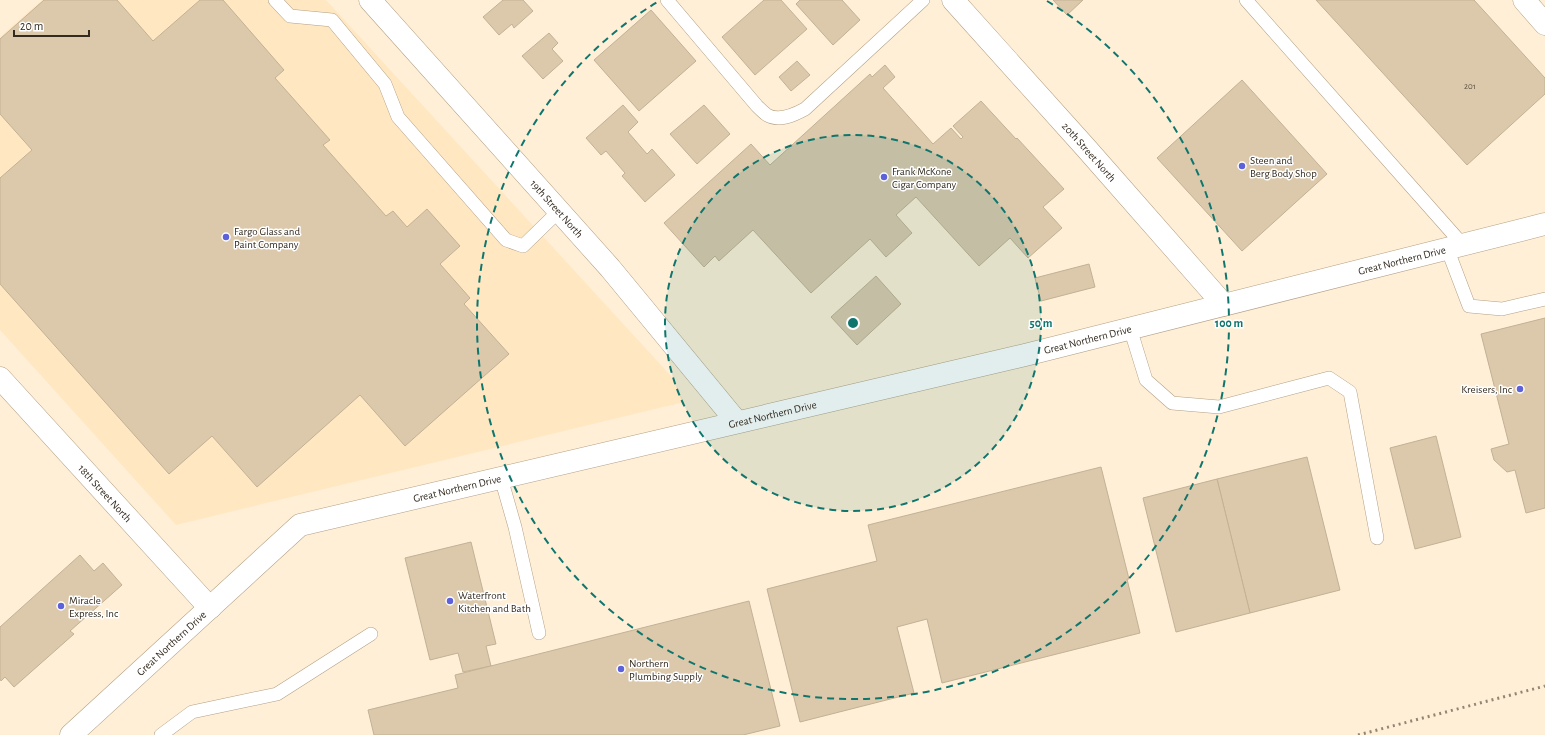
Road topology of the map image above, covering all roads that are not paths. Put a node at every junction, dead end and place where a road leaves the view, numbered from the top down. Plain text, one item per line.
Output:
1 (275, 0) edge
2 (370, 0) edge
3 (667, 0) edge
4 (923, 0) edge
5 (953, 0) edge
6 (1246, 0) edge
7 (1524, 0) edge
8 (1545, 24) edge
9 (559, 211) junction
10 (1545, 224) edge
11 (1455, 247) junction
12 (1545, 299) edge
13 (1224, 305) junction
14 (1130, 328) junction
15 (0, 378) edge
16 (738, 422) junction
17 (501, 478) junction
18 (1377, 538) dead end
19 (210, 608) junction
20 (539, 633) dead end
21 (371, 634) dead end
22 (71, 735) edge
23 (161, 735) edge

1 - 9 lane
2 - 9 street, 19th Street North
3 - 4 lane
5 - 13 street, 20th Street North
6 - 11 lane
7 - 8 street
9 - 16 street, 19th Street North
10 - 11 street, Great Northern Drive
11 - 12 lane
11 - 13 street, Great Northern Drive
13 - 14 street, Great Northern Drive
14 - 16 street, Great Northern Drive
14 - 18 lane
15 - 19 street, 18th Street North
16 - 17 street, Great Northern Drive
17 - 19 street, Great Northern Drive
17 - 20 lane
19 - 22 street, Great Northern Drive
21 - 23 lane

